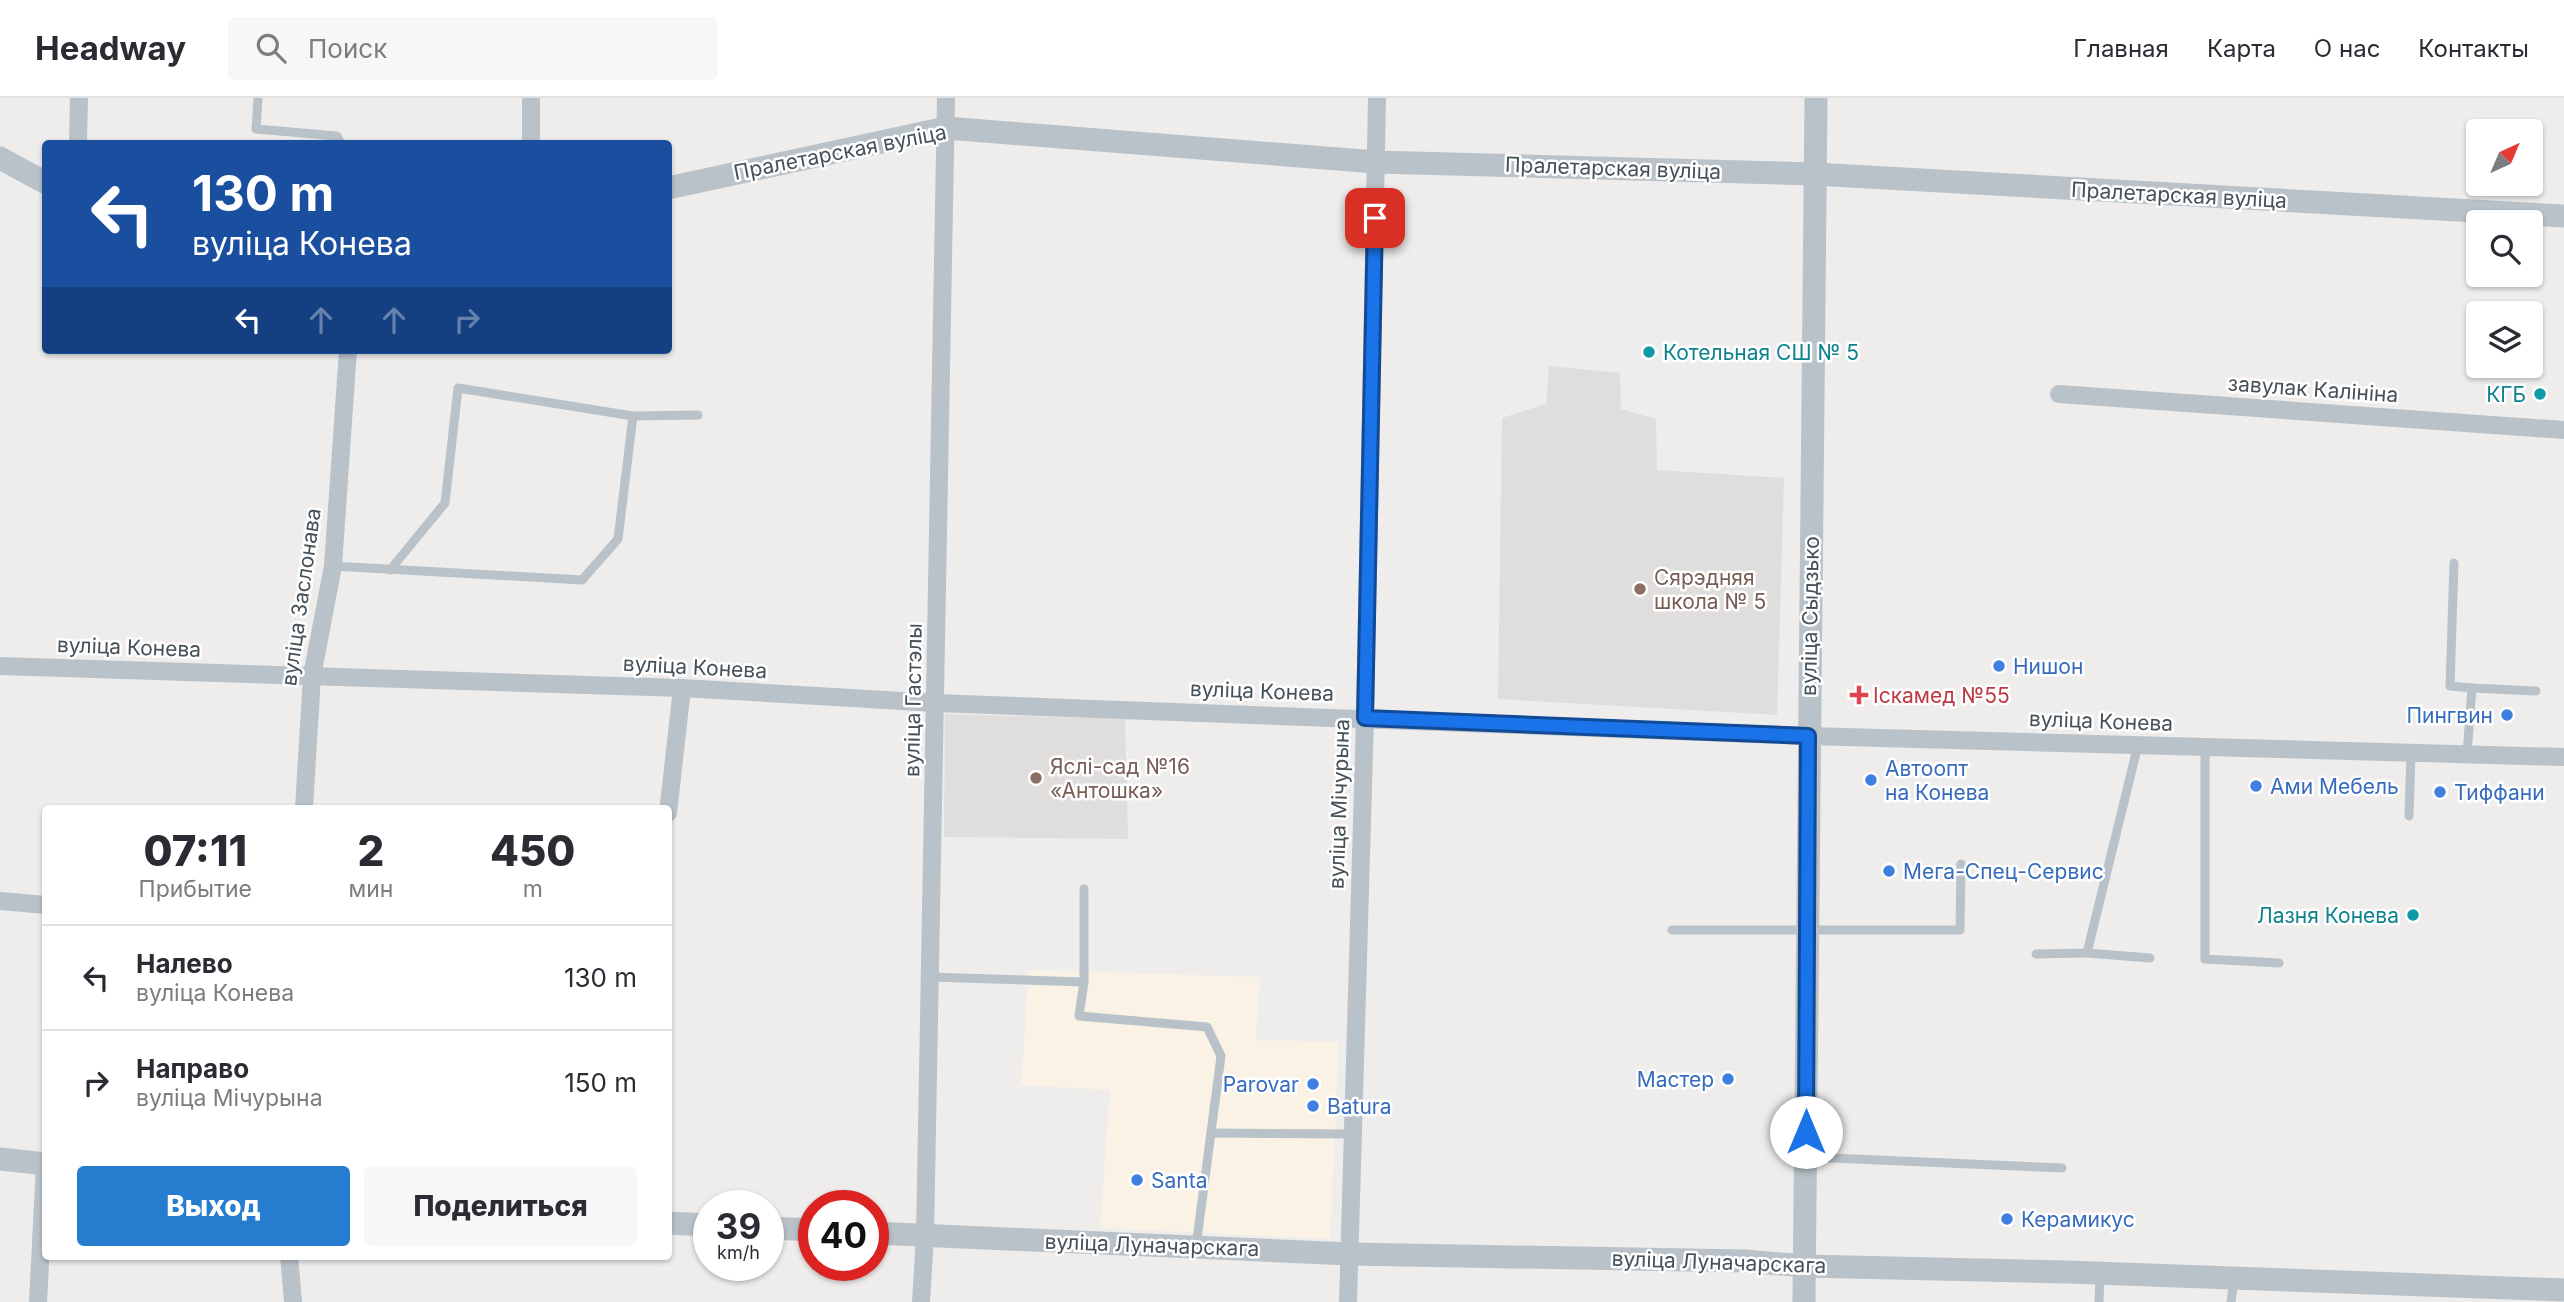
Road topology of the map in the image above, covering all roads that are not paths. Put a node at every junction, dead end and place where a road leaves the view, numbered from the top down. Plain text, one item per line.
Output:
1 (79, 98) edge
2 (258, 98) edge
3 (531, 98) edge
4 (946, 98) edge
5 (1377, 98) edge
6 (1816, 98) edge
7 (946, 128) junction
8 (78, 140) edge
9 (339, 140) edge
10 (531, 140) edge
11 (0, 158) edge
12 (1376, 162) junction
13 (1814, 174) junction
14 (42, 181) edge
15 (672, 187) edge
16 (2564, 216) edge
17 (348, 354) edge
18 (2059, 394) dead end
19 (698, 415) dead end
20 (633, 416) junction
21 (2564, 430) edge
22 (2454, 563) dead end
23 (332, 566) junction
24 (390, 570) junction
25 (0, 666) edge
26 (312, 676) junction
27 (682, 688) junction
28 (2472, 688) junction
29 (2536, 691) dead end
30 (936, 703) junction
31 (1365, 718) junction
32 (1808, 736) junction
33 (2138, 745) junction
34 (2205, 747) junction
35 (2411, 752) junction
36 (2467, 754) junction
37 (2564, 757) edge
38 (304, 805) edge
39 (669, 805) edge
40 (2409, 816) dead end
41 (1961, 864) dead end
42 (1084, 889) dead end
43 (0, 901) edge
44 (42, 905) edge
45 (1807, 929) junction
46 (1672, 930) dead end
47 (2087, 953) junction
48 (2036, 954) dead end
49 (2150, 958) dead end
50 (2278, 963) dead end
51 (930, 976) junction
52 (1084, 982) junction
53 (1211, 1133) junction
54 (1352, 1134) junction
55 (1806, 1157) junction
56 (0, 1158) edge
57 (42, 1163) edge
58 (2062, 1168) dead end
59 (672, 1223) edge
60 (693, 1224) edge
61 (42, 1233) edge
62 (889, 1234) edge
63 (925, 1236) junction
64 (1196, 1247) junction
65 (1349, 1254) junction
66 (289, 1260) edge
67 (1805, 1266) junction
68 (2100, 1273) junction
69 (2234, 1278) junction
70 (2564, 1290) edge
71 (38, 1302) edge
72 (293, 1302) edge
73 (921, 1302) edge
74 (1348, 1302) edge
75 (1804, 1302) edge
76 (2099, 1302) edge
77 (2231, 1302) edge

1 - 8 street
2 - 9 lane
3 - 10 street
4 - 7 street, вуліца Гастэлы
5 - 12 street, вуліца Мічурына
6 - 13 street, вуліца Сыдзько
7 - 12 street, Пралетарская вуліца
7 - 15 street, Пралетарская вуліца
7 - 30 street, вуліца Гастэлы
11 - 14 street
12 - 13 street, Пралетарская вуліца
12 - 31 street, вуліца Мічурына
13 - 16 street, Пралетарская вуліца
13 - 32 street, вуліца Сыдзько
17 - 23 street, вуліца Заслонава
18 - 21 street, завулак Калініна
19 - 20 lane
20 - 24 lane
20 - 24 lane
22 - 28 lane
23 - 24 lane
23 - 26 street, вуліца Заслонава
25 - 26 street, вуліца Конева
26 - 27 street, вуліца Конева
26 - 38 street, вуліца Заслонава
27 - 30 street, вуліца Конева
27 - 39 street
28 - 29 lane
28 - 36 lane
30 - 31 street, вуліца Конева
30 - 51 street, вуліца Гастэлы
31 - 32 street, вуліца Конева
31 - 54 street, вуліца Мічурына
32 - 33 street, вуліца Конева
32 - 45 street, вуліца Сыдзько
33 - 34 street, вуліца Конева
33 - 47 lane
34 - 35 street, вуліца Конева
34 - 50 lane
35 - 36 street, вуліца Конева
35 - 40 lane
36 - 37 street, вуліца Конева
41 - 45 lane
42 - 52 lane
43 - 44 street
45 - 46 lane
45 - 55 street, вуліца Сыдзько
47 - 48 lane
47 - 49 lane
51 - 52 lane
51 - 63 street, вуліца Гастэлы
52 - 53 lane
53 - 54 lane
53 - 64 lane
54 - 65 street, вуліца Мічурына
55 - 58 lane
55 - 67 street, вуліца Сыдзько
56 - 57 street
59 - 60 street
61 - 71 street
62 - 63 street, вуліца Луначарскага
63 - 64 street, вуліца Луначарскага
63 - 73 street, вуліца Гастэлы
64 - 65 street, вуліца Луначарскага
65 - 67 street, вуліца Луначарскага
65 - 74 street, вуліца Мічурына
66 - 72 street
67 - 68 street, вуліца Луначарскага
67 - 75 street, вуліца Сыдзько
68 - 69 street, вуліца Луначарскага
68 - 76 lane
69 - 70 street, вуліца Луначарскага
69 - 77 lane

